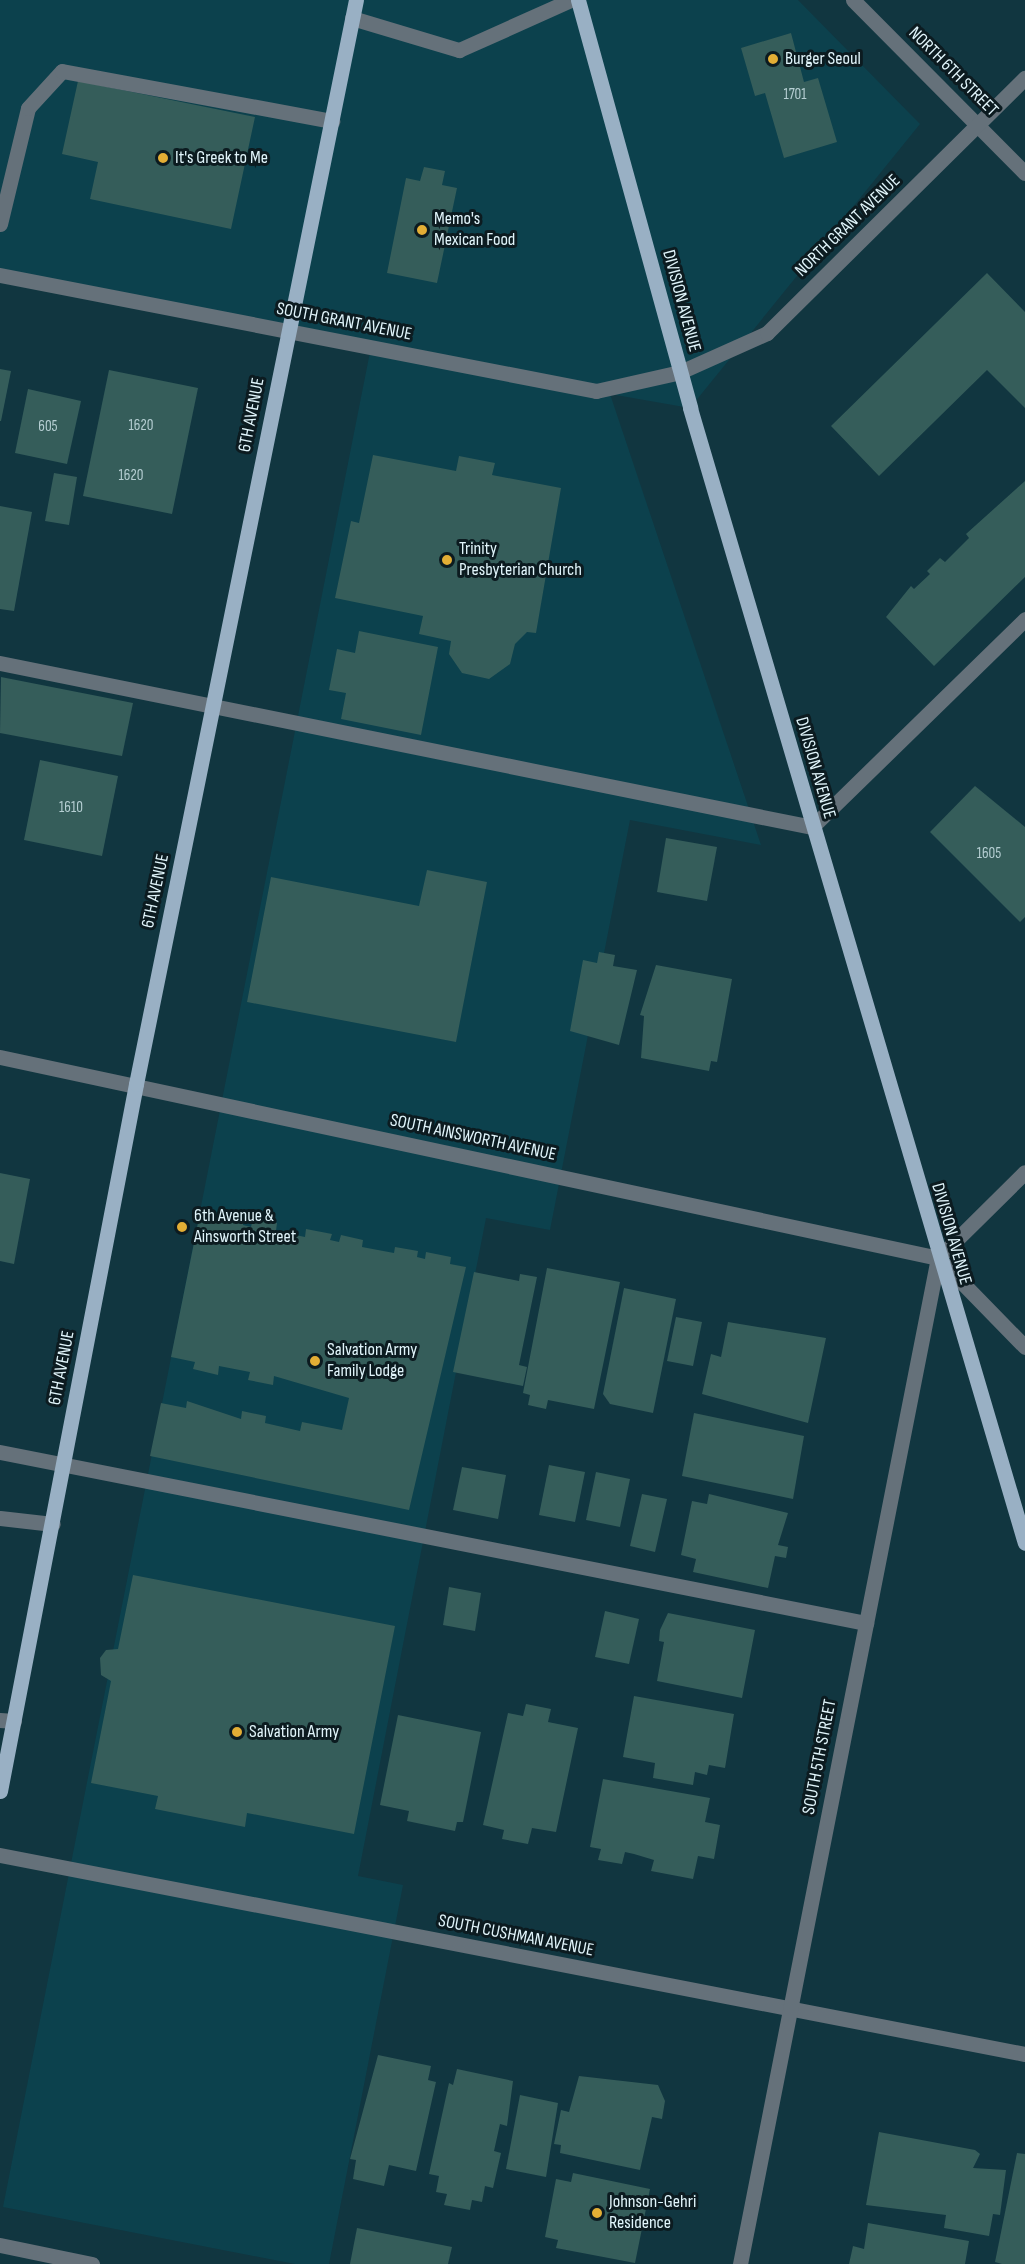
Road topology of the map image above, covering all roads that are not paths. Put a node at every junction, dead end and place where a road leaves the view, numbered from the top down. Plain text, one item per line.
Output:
1 (356, 0) edge
2 (571, 0) edge
3 (578, 0) edge
4 (853, 0) edge
5 (352, 18) junction
6 (1025, 78) edge
7 (332, 120) junction
8 (978, 125) junction
9 (1025, 173) edge
10 (0, 224) edge
11 (0, 274) edge
12 (290, 331) junction
13 (680, 372) junction
14 (1025, 619) edge
15 (0, 663) edge
16 (214, 705) junction
17 (812, 827) junction
18 (0, 1057) edge
19 (136, 1084) junction
20 (1025, 1172) edge
21 (938, 1258) junction
22 (1025, 1347) edge
23 (0, 1452) edge
24 (64, 1465) junction
25 (0, 1518) edge
26 (53, 1524) junction
27 (1025, 1543) edge
28 (866, 1623) junction
29 (7, 1721) edge
30 (0, 1791) edge
31 (0, 1854) edge
32 (790, 2009) junction
33 (1025, 2054) edge
34 (0, 2245) edge
35 (92, 2264) edge
36 (740, 2264) edge

1 - 5 main road, 6TH AVENUE
2 - 5 street
3 - 13 main road, DIVISION AVENUE
4 - 8 street, NORTH 6TH STREET
5 - 7 main road, 6TH AVENUE
6 - 8 street, NORTH GRANT AVENUE
7 - 10 street
7 - 12 main road, 6TH AVENUE
8 - 9 street, NORTH 6TH STREET
8 - 13 street, NORTH GRANT AVENUE
11 - 12 street, SOUTH GRANT AVENUE
12 - 13 street, SOUTH GRANT AVENUE
12 - 16 main road, 6TH AVENUE
13 - 17 main road, DIVISION AVENUE
14 - 17 street
15 - 16 street
16 - 17 street
16 - 19 main road, 6TH AVENUE
17 - 21 main road, DIVISION AVENUE
18 - 19 street, SOUTH AINSWORTH AVENUE
19 - 21 street, SOUTH AINSWORTH AVENUE
19 - 24 main road, 6TH AVENUE
20 - 21 street
21 - 22 street
21 - 27 main road, DIVISION AVENUE
21 - 28 street, SOUTH 5TH STREET
23 - 24 street
24 - 26 main road, 6TH AVENUE
24 - 28 street
25 - 26 street
26 - 29 main road, 6TH AVENUE
28 - 32 street, SOUTH 5TH STREET
29 - 30 main road, 6TH AVENUE
31 - 32 street, SOUTH CUSHMAN AVENUE
32 - 33 street, SOUTH CUSHMAN AVENUE
32 - 36 street, SOUTH 5TH STREET
34 - 35 street

